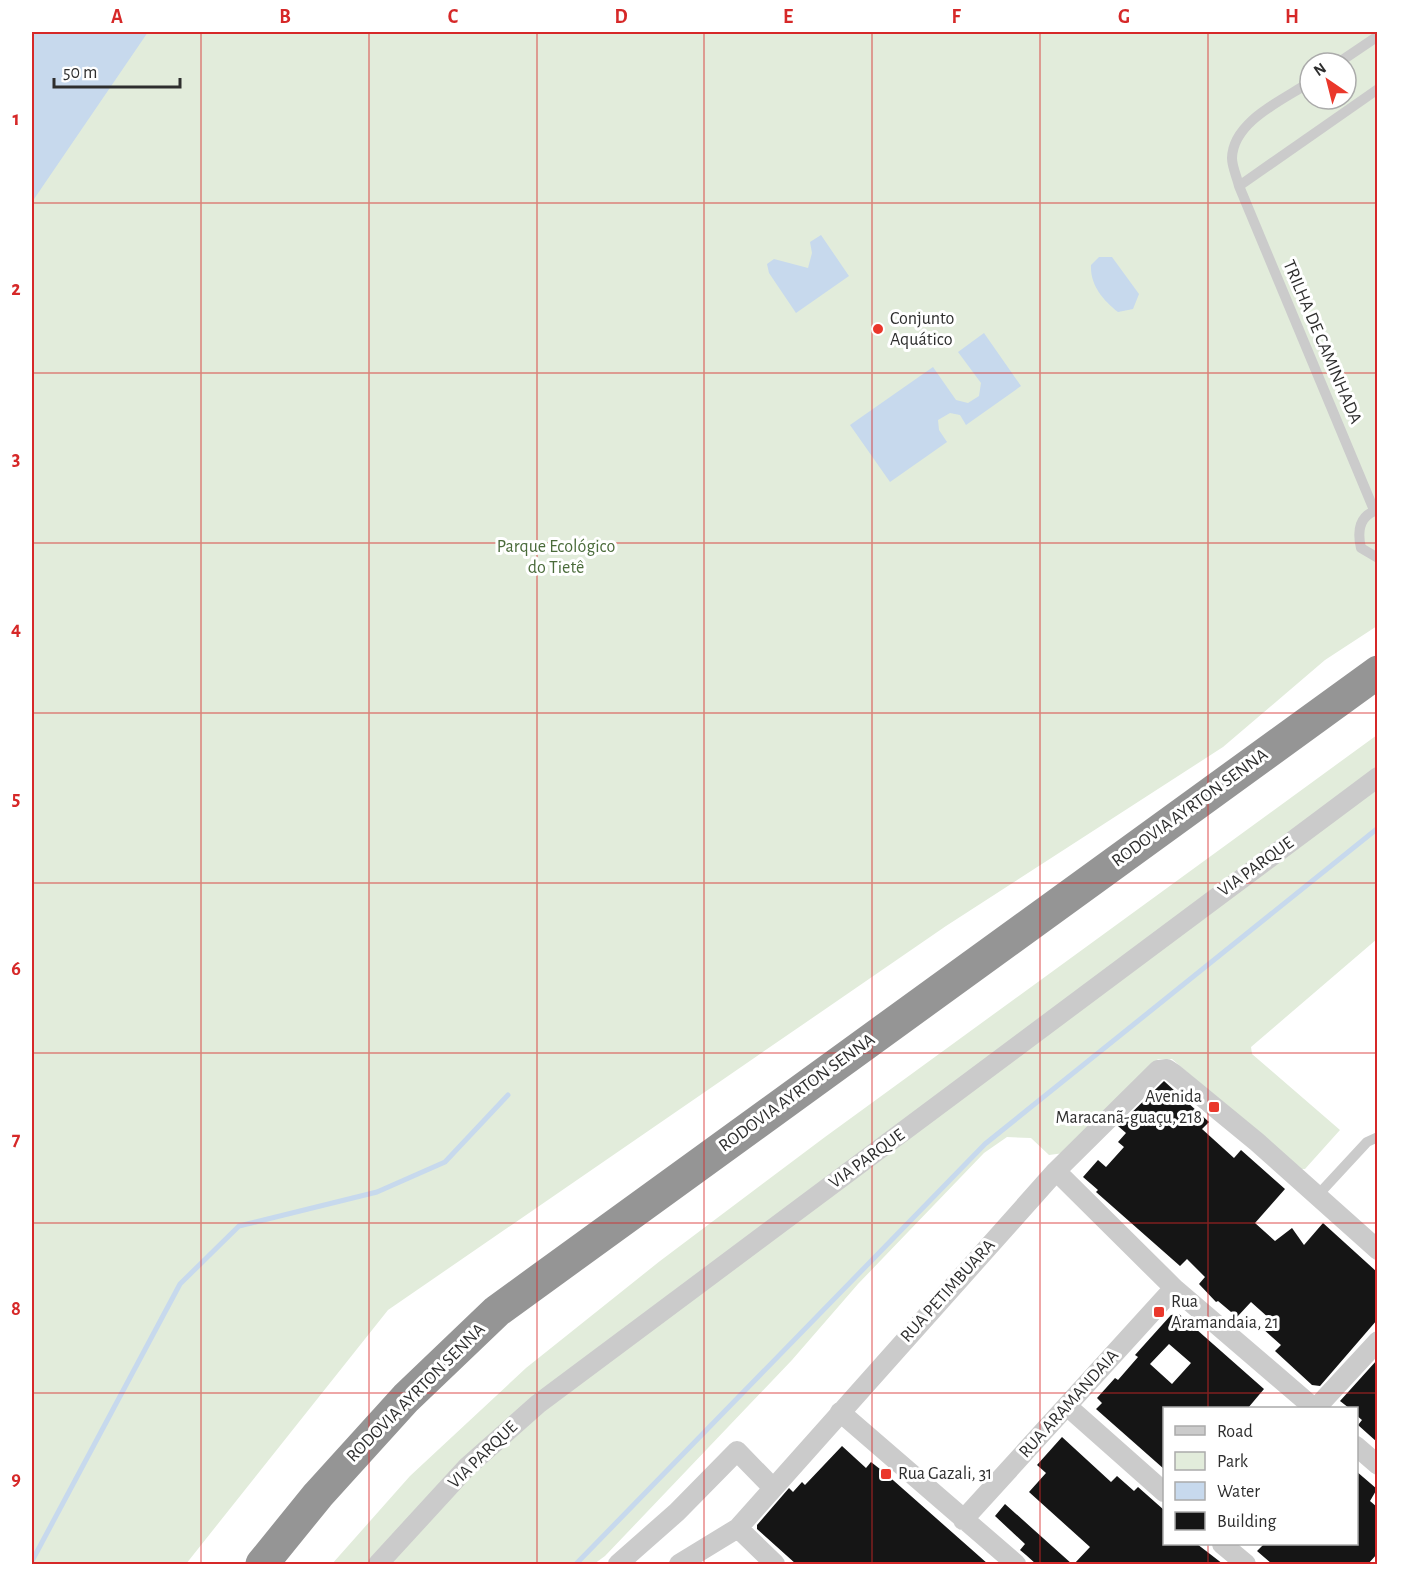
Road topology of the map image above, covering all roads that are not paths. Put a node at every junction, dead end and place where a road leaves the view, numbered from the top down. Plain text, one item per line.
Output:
1 (1377, 36) edge
2 (1355, 51) edge
3 (1377, 89) edge
4 (1298, 90) edge
5 (1239, 186) junction
6 (1376, 510) edge
7 (1377, 558) edge
8 (1377, 672) edge
9 (1377, 777) edge
10 (1377, 1137) edge
11 (1056, 1172) junction
12 (1317, 1196) junction
13 (1377, 1250) edge
14 (1174, 1288) junction
15 (1377, 1341) edge
16 (1067, 1406) junction
17 (1314, 1407) edge
18 (1316, 1407) edge
19 (840, 1412) junction
20 (1358, 1448) edge
21 (1377, 1465) edge
22 (773, 1488) junction
23 (1163, 1491) edge
24 (963, 1520) junction
25 (738, 1528) junction
26 (1223, 1545) edge
27 (262, 1564) edge
28 (378, 1564) edge
29 (618, 1564) edge
30 (680, 1564) edge
31 (775, 1564) edge
32 (1016, 1564) edge
33 (1246, 1564) edge

1 - 2 lane
3 - 5 lane
4 - 5 lane, TRILHA DE CAMINHADA
5 - 6 lane, TRILHA DE CAMINHADA
6 - 7 lane
8 - 27 highway, RODOVIA AYRTON SENNA
9 - 28 street, VIA PARQUE
10 - 12 lane
11 - 12 street, RUA PETIMBUARA
11 - 14 street
11 - 19 street, RUA PETIMBUARA
12 - 13 street
14 - 16 street, RUA ARAMANDAIA
14 - 17 street
15 - 18 street
16 - 23 street
16 - 24 street, RUA ARAMANDAIA
19 - 22 street, RUA PETIMBUARA
19 - 24 street
20 - 21 street
22 - 25 street, RUA PETIMBUARA
22 - 29 street
24 - 32 street
25 - 30 street, RUA PETIMBUARA
25 - 31 street
26 - 33 street

